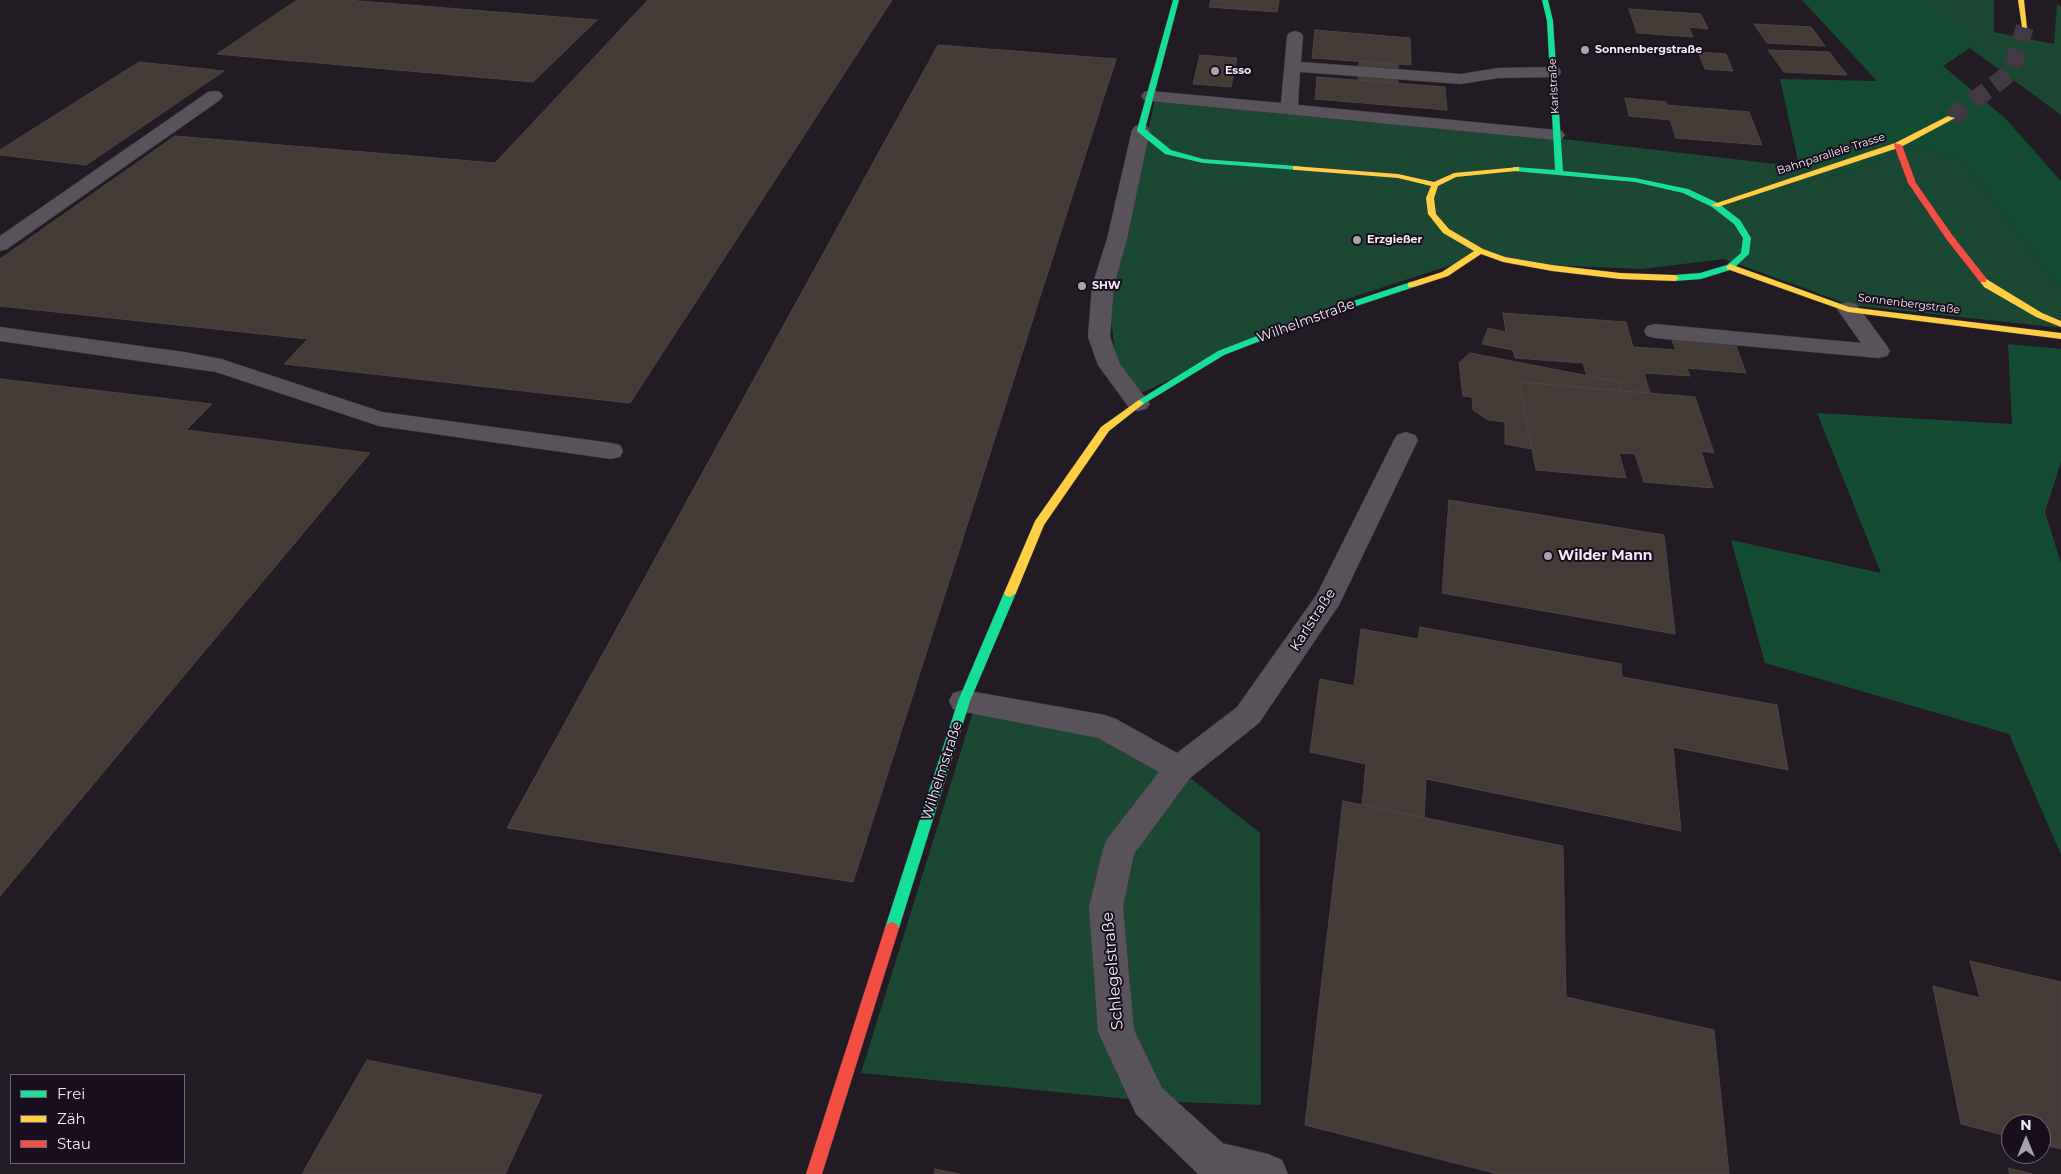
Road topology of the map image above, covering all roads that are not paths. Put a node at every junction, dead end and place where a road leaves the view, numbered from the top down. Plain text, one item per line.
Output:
1 (1176, 0) edge
2 (1545, 0) edge
3 (2021, 0) edge
4 (2025, 27) tunnel mouth
5 (1295, 36) dead end
6 (1293, 66) junction
7 (1553, 72) junction
8 (214, 96) dead end
9 (1150, 96) junction
10 (1289, 110) junction
11 (1951, 118) tunnel mouth
12 (1142, 130) junction
13 (1556, 135) junction
14 (1898, 145) junction
15 (1558, 172) junction
16 (1435, 185) junction
17 (1715, 205) junction
18 (0, 245) edge
19 (1480, 251) junction
20 (1730, 267) junction
21 (1848, 309) junction
22 (2061, 324) edge
23 (1655, 332) dead end
24 (0, 334) edge
25 (2061, 336) edge
26 (1138, 404) junction
27 (1406, 440) dead end
28 (611, 451) dead end
29 (964, 701) junction
30 (1179, 769) junction
31 (1218, 1167) edge
32 (814, 1174) edge
33 (1268, 1174) edge

1 - 9 main road
2 - 7 main road, Karlstraße
3 - 4 main road
5 - 6 street
6 - 7 street
6 - 10 street
7 - 13 main road, Karlstraße
8 - 18 street
9 - 10 street
9 - 12 main road
10 - 13 street
11 - 14 main road, Bahnparallele Trasse
12 - 16 main road
12 - 26 street
13 - 15 main road, Karlstraße
14 - 17 main road, Bahnparallele Trasse
14 - 22 main road
15 - 16 main road
15 - 17 main road
16 - 19 main road
17 - 20 main road
19 - 20 main road
19 - 26 main road, Wilhelmstraße
20 - 21 main road, Sonnenbergstraße
21 - 23 street
21 - 25 main road, Sonnenbergstraße
24 - 28 street
26 - 29 main road, Wilhelmstraße
27 - 30 street, Karlstraße
29 - 30 street
29 - 32 main road, Wilhelmstraße
30 - 31 street, Schlegelstraße
31 - 33 street

